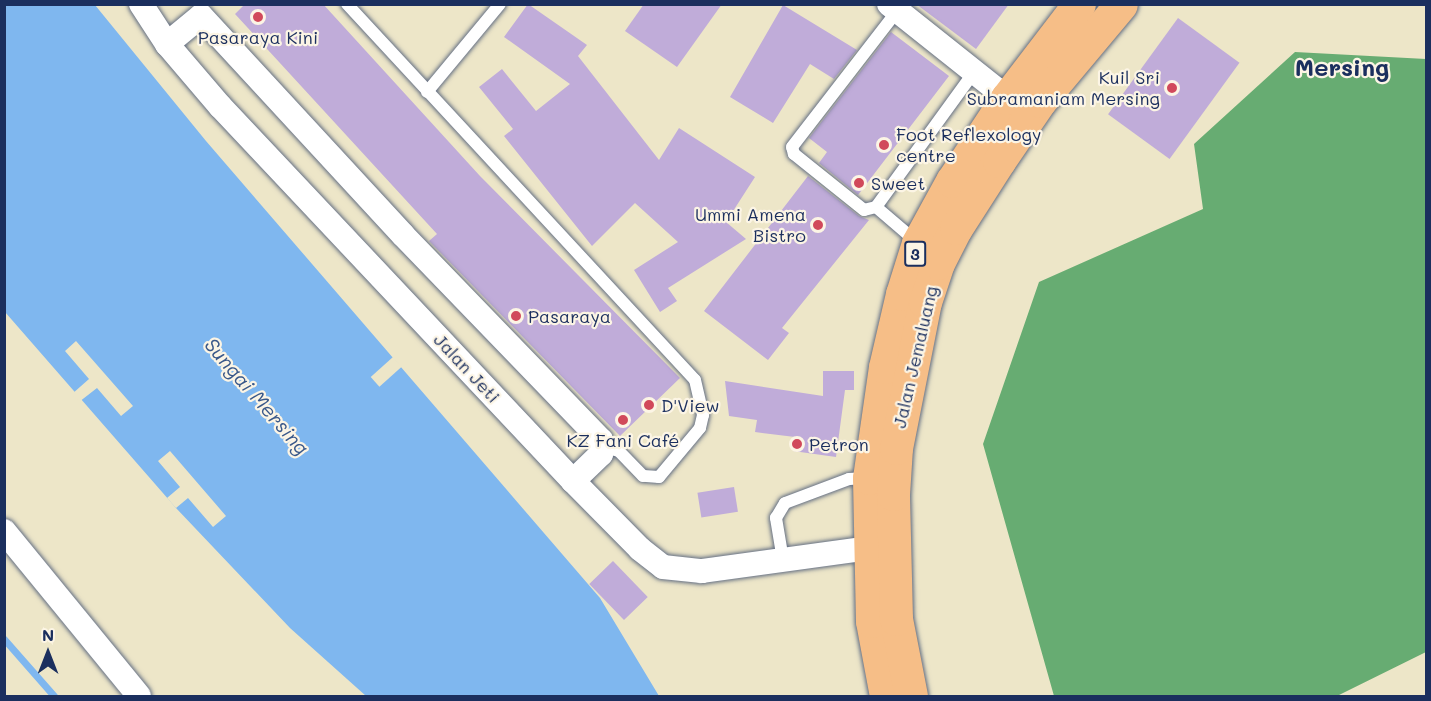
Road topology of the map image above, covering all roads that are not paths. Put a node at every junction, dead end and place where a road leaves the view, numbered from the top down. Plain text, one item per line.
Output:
1 (141, 4) edge
2 (347, 4) edge
3 (500, 4) edge
4 (1079, 4) edge
5 (1121, 4) edge
6 (893, 8) edge
7 (198, 10) edge
8 (167, 44) junction
9 (974, 72) junction
10 (427, 92) junction
11 (1007, 98) junction
12 (876, 207) junction
13 (918, 243) junction
14 (603, 447) junction
15 (869, 478) junction
16 (573, 481) junction
17 (4, 531) edge
18 (871, 548) junction
19 (783, 560) junction
20 (140, 696) edge
21 (886, 696) edge
22 (911, 696) edge

1 - 8 street, Jalan Jeti
2 - 10 lane
3 - 10 lane
4 - 11 highway, Jalan Jemaluang / 3
5 - 22 highway, Jalan Jemaluang / 3
6 - 9 street
6 - 12 lane
7 - 8 street
7 - 14 street
8 - 16 street, Jalan Jeti
9 - 11 street
9 - 12 lane
10 - 14 lane
11 - 13 highway, Jalan Jemaluang / 3
12 - 13 lane
13 - 15 highway, Jalan Jemaluang / 3
14 - 16 street
15 - 18 highway, Jalan Jemaluang / 3
15 - 19 lane
16 - 19 street, Jalan Jeti
17 - 20 street
18 - 19 street, Jalan Jeti
18 - 21 highway, Jalan Jemaluang / 3

